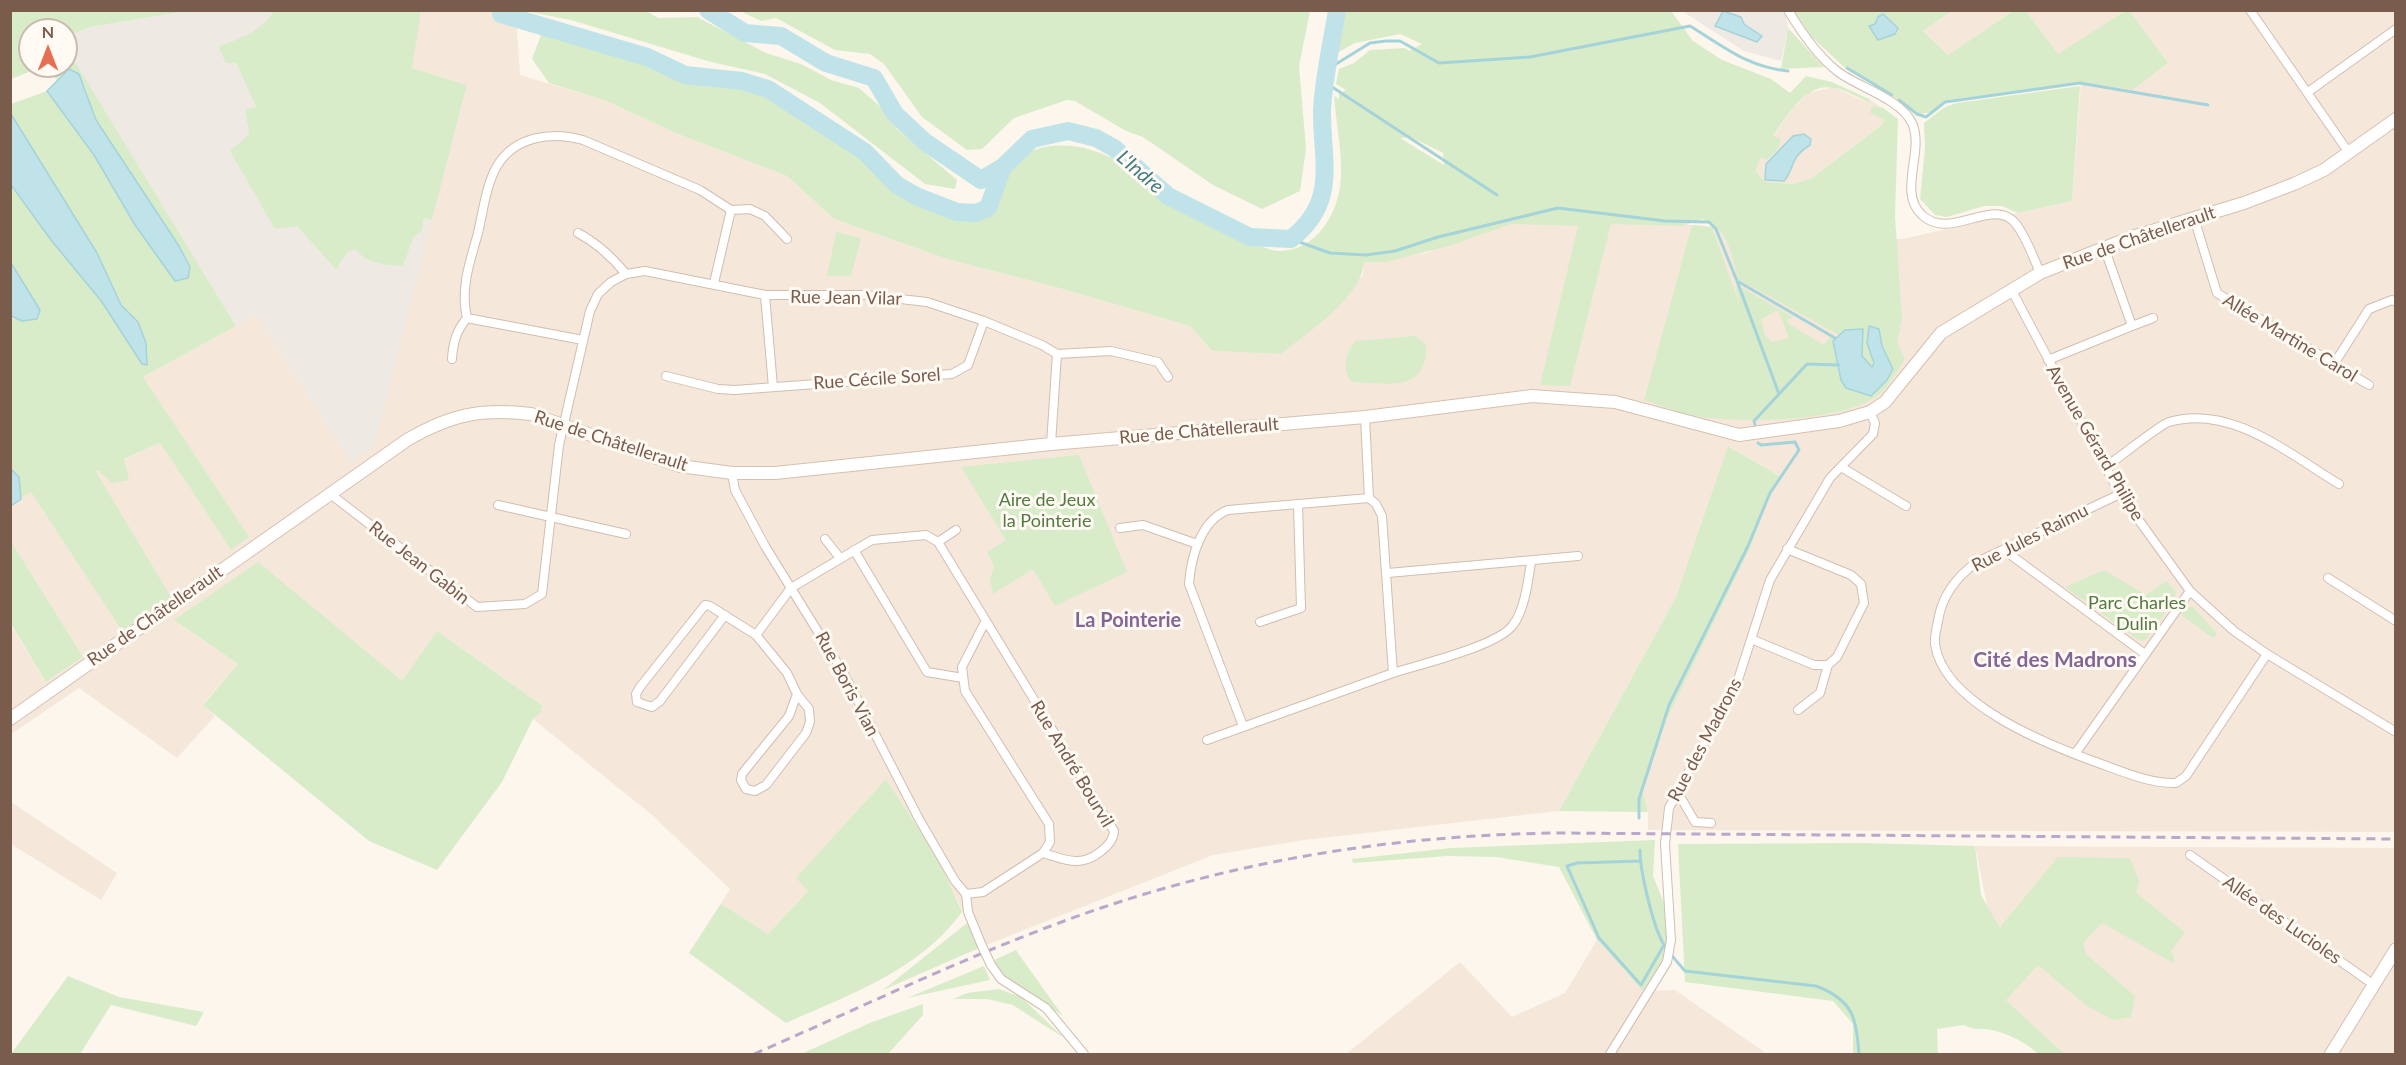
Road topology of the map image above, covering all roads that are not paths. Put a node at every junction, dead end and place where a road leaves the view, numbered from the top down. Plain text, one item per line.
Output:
1 (1788, 10) edge
2 (2250, 10) edge
3 (2396, 29) edge
4 (2308, 92) junction
5 (2396, 119) edge
6 (2349, 153) junction
7 (731, 210) junction
8 (2194, 218) junction
9 (578, 233) dead end
10 (787, 239) dead end
11 (2104, 247) junction
12 (2040, 273) junction
13 (626, 274) junction
14 (714, 283) junction
15 (2011, 289) junction
16 (765, 295) junction
17 (2396, 302) edge
18 (467, 318) junction
19 (2153, 318) dead end
20 (984, 321) junction
21 (2132, 326) junction
22 (583, 340) junction
23 (1057, 354) junction
24 (452, 359) dead end
25 (2048, 360) junction
26 (2334, 364) junction
27 (666, 376) dead end
28 (1168, 377) dead end
29 (2369, 385) dead end
30 (773, 387) junction
31 (1870, 412) junction
32 (1365, 417) junction
33 (563, 423) junction
34 (1051, 444) junction
35 (1841, 467) junction
36 (2105, 467) junction
37 (732, 473) junction
38 (2339, 484) dead end
39 (329, 493) junction
40 (2120, 494) junction
41 (1369, 498) junction
42 (1298, 504) junction
43 (498, 505) dead end
44 (1906, 506) dead end
45 (551, 515) junction
46 (1120, 528) dead end
47 (956, 530) dead end
48 (626, 534) dead end
49 (825, 539) dead end
50 (938, 542) junction
51 (1197, 544) junction
52 (1787, 549) junction
53 (854, 550) junction
54 (2004, 550) junction
55 (1578, 556) dead end
56 (840, 558) junction
57 (1531, 562) junction
58 (1388, 573) junction
59 (2328, 578) dead end
60 (791, 588) junction
61 (2190, 591) junction
62 (725, 615) junction
63 (2396, 621) edge
64 (985, 622) junction
65 (1260, 622) dead end
66 (756, 635) junction
67 (1751, 639) junction
68 (2145, 654) junction
69 (2267, 654) junction
70 (1828, 665) junction
71 (1393, 673) junction
72 (963, 678) junction
73 (797, 694) junction
74 (1798, 710) dead end
75 (10, 719) edge
76 (1243, 726) junction
77 (2396, 732) edge
78 (1207, 740) dead end
79 (2075, 754) junction
80 (1677, 791) junction
81 (1711, 823) dead end
82 (1043, 853) junction
83 (2190, 855) dead end
84 (966, 894) junction
85 (2396, 949) edge
86 (2374, 985) junction
87 (1084, 1054) edge
88 (1610, 1054) edge
89 (2331, 1054) edge

1 - 12 street
2 - 4 street
3 - 4 street
4 - 6 street
5 - 6 main road, Rue de Châtellerault
6 - 8 main road, Rue de Châtellerault
7 - 10 street
7 - 14 street
7 - 18 street
8 - 11 main road, Rue de Châtellerault
8 - 26 street, Allée Martine Carol
9 - 13 street
11 - 12 main road, Rue de Châtellerault
11 - 21 street
12 - 15 main road, Rue de Châtellerault
13 - 14 street, Rue Jean Vilar
13 - 22 street
14 - 16 street, Rue Jean Vilar
15 - 25 street, Avenue Gérard Philipe
15 - 31 main road, Rue de Châtellerault
16 - 20 street, Rue Jean Vilar
16 - 30 street
17 - 26 street
18 - 22 street
18 - 24 street
19 - 21 street
20 - 23 street, Rue Jean Vilar
20 - 30 street, Rue Cécile Sorel
21 - 25 street
22 - 33 street
23 - 28 street
23 - 34 street
25 - 36 street, Avenue Gérard Philipe
26 - 29 street, Allée Martine Carol
27 - 30 street, Rue Cécile Sorel
31 - 32 main road, Rue de Châtellerault
31 - 35 street, Rue des Madrons
32 - 34 main road, Rue de Châtellerault
32 - 41 street
33 - 37 main road, Rue de Châtellerault
33 - 39 main road, Rue de Châtellerault
33 - 45 street, Rue Jean Gabin
34 - 37 main road, Rue de Châtellerault
35 - 44 street
35 - 52 street, Rue des Madrons
36 - 38 street
36 - 40 street, Avenue Gérard Philipe
37 - 60 street, Rue Boris Vian
39 - 45 street, Rue Jean Gabin
39 - 75 main road, Rue de Châtellerault
40 - 54 street, Rue Jules Raimu
40 - 61 street, Avenue Gérard Philipe
41 - 42 street
41 - 58 street
42 - 51 street
42 - 65 street
43 - 45 street
45 - 48 street
46 - 51 street
47 - 50 street
49 - 56 street
50 - 53 street
50 - 64 street, Rue André Bourvil
51 - 76 street
52 - 67 street, Rue des Madrons
52 - 70 street
53 - 56 street
53 - 72 street
54 - 68 street
54 - 79 street, Rue Jules Raimu
55 - 57 street
56 - 60 street
57 - 58 street
57 - 71 street
58 - 71 street
59 - 63 street
60 - 66 street
60 - 84 street, Rue Boris Vian
61 - 68 street
61 - 69 street, Avenue Gérard Philipe
62 - 62 street
62 - 66 street
64 - 72 street
64 - 82 street, Rue André Bourvil
66 - 73 street
67 - 70 street
67 - 80 street, Rue des Madrons
68 - 79 street
69 - 77 street, Avenue Gérard Philipe
69 - 79 street, Rue Jules Raimu
70 - 74 street
71 - 76 street
72 - 82 street
73 - 73 street
76 - 78 street
80 - 81 street
80 - 88 street, Rue des Madrons
82 - 84 street
83 - 86 street, Allée des Lucioles
84 - 87 street, bridge
85 - 86 main road
86 - 89 main road

